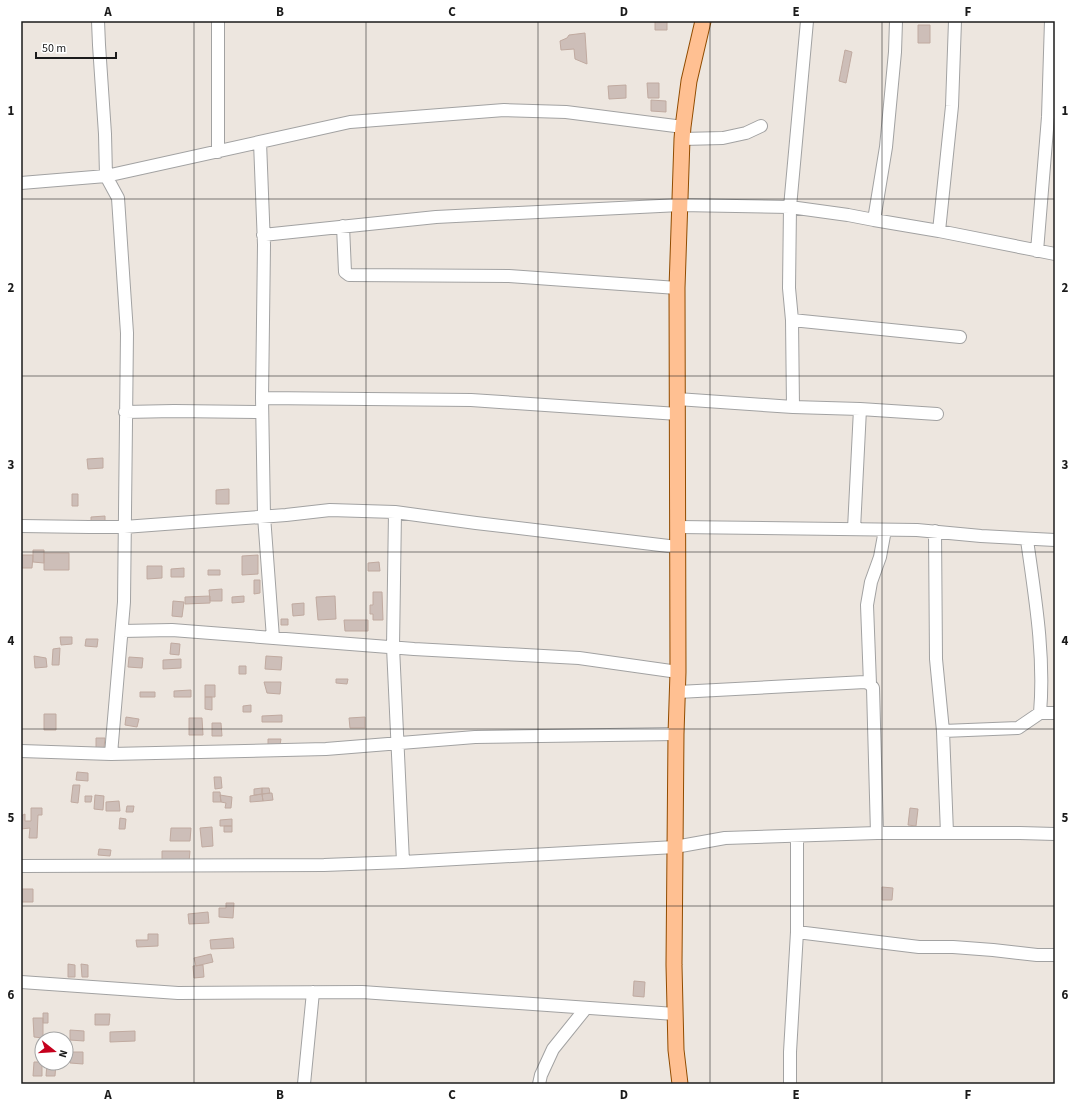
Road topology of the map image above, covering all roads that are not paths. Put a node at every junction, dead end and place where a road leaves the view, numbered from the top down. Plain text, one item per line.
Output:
1 (98, 21) edge
2 (218, 21) edge
3 (702, 21) edge
4 (807, 21) edge
5 (896, 21) edge
6 (955, 21) edge
7 (1051, 21) edge
8 (1051, 118) edge
9 (761, 126) dead end
10 (682, 133) junction
11 (260, 142) junction
12 (218, 152) junction
13 (106, 176) junction
14 (21, 183) edge
15 (680, 205) junction
16 (790, 207) junction
17 (874, 220) junction
18 (343, 226) junction
19 (939, 231) junction
20 (264, 235) junction
21 (1037, 251) junction
22 (1055, 254) edge
23 (677, 288) junction
24 (792, 320) junction
25 (960, 336) dead end
26 (262, 398) junction
27 (677, 399) junction
28 (793, 407) junction
29 (860, 409) junction
30 (125, 412) junction
31 (262, 412) junction
32 (678, 414) junction
33 (937, 414) dead end
34 (395, 512) junction
35 (264, 516) junction
36 (21, 526) edge
37 (124, 527) junction
38 (678, 527) junction
39 (854, 529) junction
40 (886, 530) junction
41 (935, 531) junction
42 (1027, 540) junction
43 (1055, 540) edge
44 (677, 547) junction
45 (122, 631) junction
46 (273, 638) junction
47 (393, 647) junction
48 (678, 672) junction
49 (870, 684) junction
50 (678, 692) junction
51 (1040, 713) junction
52 (1055, 713) edge
53 (943, 731) junction
54 (676, 734) junction
55 (398, 743) junction
56 (21, 751) edge
57 (111, 754) junction
58 (877, 833) junction
59 (947, 833) junction
60 (1055, 834) edge
61 (797, 836) junction
62 (675, 847) junction
63 (403, 862) junction
64 (21, 866) edge
65 (797, 932) junction
66 (1055, 954) edge
67 (21, 982) edge
68 (313, 992) junction
69 (586, 1008) junction
70 (675, 1014) junction
71 (304, 1084) edge
72 (539, 1084) edge
73 (680, 1084) edge
74 (790, 1084) edge

1 - 13 street
2 - 12 street
3 - 10 main road
4 - 16 street
5 - 17 street
6 - 19 street
7 - 8 street
8 - 21 street
9 - 10 street
10 - 11 street
10 - 15 main road
11 - 12 street
11 - 20 street
12 - 13 street
13 - 14 street
13 - 30 street
15 - 16 street
15 - 18 street
15 - 23 main road
16 - 17 street
16 - 24 street
17 - 19 street
18 - 20 street
18 - 23 street
19 - 21 street
20 - 26 street
21 - 22 street
23 - 27 main road
24 - 25 street
24 - 28 street
26 - 31 street
26 - 32 street
27 - 28 street
27 - 32 main road
28 - 29 street
29 - 33 street
29 - 39 street
30 - 31 street
30 - 37 street
31 - 35 street
32 - 38 main road
34 - 35 street
34 - 44 street
34 - 47 street
35 - 37 street
35 - 46 street
36 - 37 street
37 - 45 street
38 - 39 street
38 - 44 main road
39 - 40 street
40 - 41 street
40 - 49 street
41 - 42 street
41 - 53 street
42 - 43 street
42 - 51 street
44 - 48 main road
45 - 46 street
45 - 57 street
46 - 47 street
47 - 48 street
47 - 55 street
48 - 50 main road
49 - 50 street
49 - 58 street
50 - 54 main road
51 - 52 street
51 - 53 street
53 - 59 street
54 - 55 street
54 - 62 main road
55 - 57 street
55 - 63 street
56 - 57 street
58 - 59 street
58 - 61 street
59 - 60 street
61 - 62 street
61 - 65 street
62 - 63 street
62 - 70 main road
63 - 64 street
65 - 66 street
65 - 74 street
67 - 68 street
68 - 69 street
68 - 71 street
69 - 70 street
69 - 72 street
70 - 73 main road

